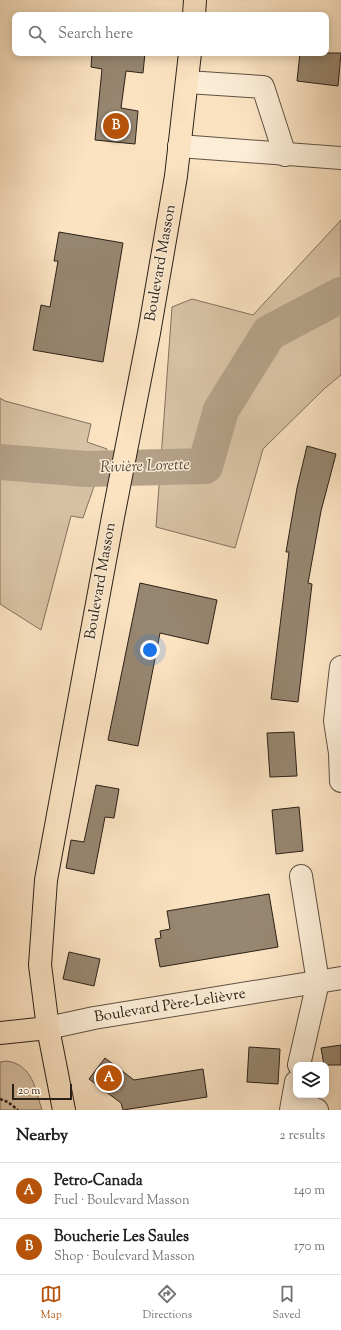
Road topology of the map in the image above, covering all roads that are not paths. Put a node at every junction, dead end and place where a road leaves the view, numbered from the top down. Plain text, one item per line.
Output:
1 (195, 0) edge
2 (194, 12) edge
3 (190, 56) edge
4 (186, 82) junction
5 (180, 146) junction
6 (285, 155) junction
7 (341, 158) edge
8 (341, 667) edge
9 (340, 752) edge
10 (341, 781) edge
11 (301, 876) dead end
12 (341, 978) edge
13 (318, 982) junction
14 (48, 1028) junction
15 (0, 1033) edge
16 (301, 1062) edge
17 (295, 1098) edge
18 (64, 1110) edge
19 (317, 1110) edge

1 - 2 main road
3 - 4 main road, Boulevard Masson
4 - 5 main road, Boulevard Masson
4 - 6 street
5 - 6 street
5 - 14 main road, Boulevard Masson
6 - 7 street
8 - 9 street
9 - 10 street
11 - 13 street
12 - 13 street, Boulevard Père-Lelièvre
13 - 14 street, Boulevard Père-Lelièvre
13 - 16 street
14 - 15 main road, Boulevard Père-Lelièvre
14 - 18 main road, Boulevard Masson
17 - 19 street

